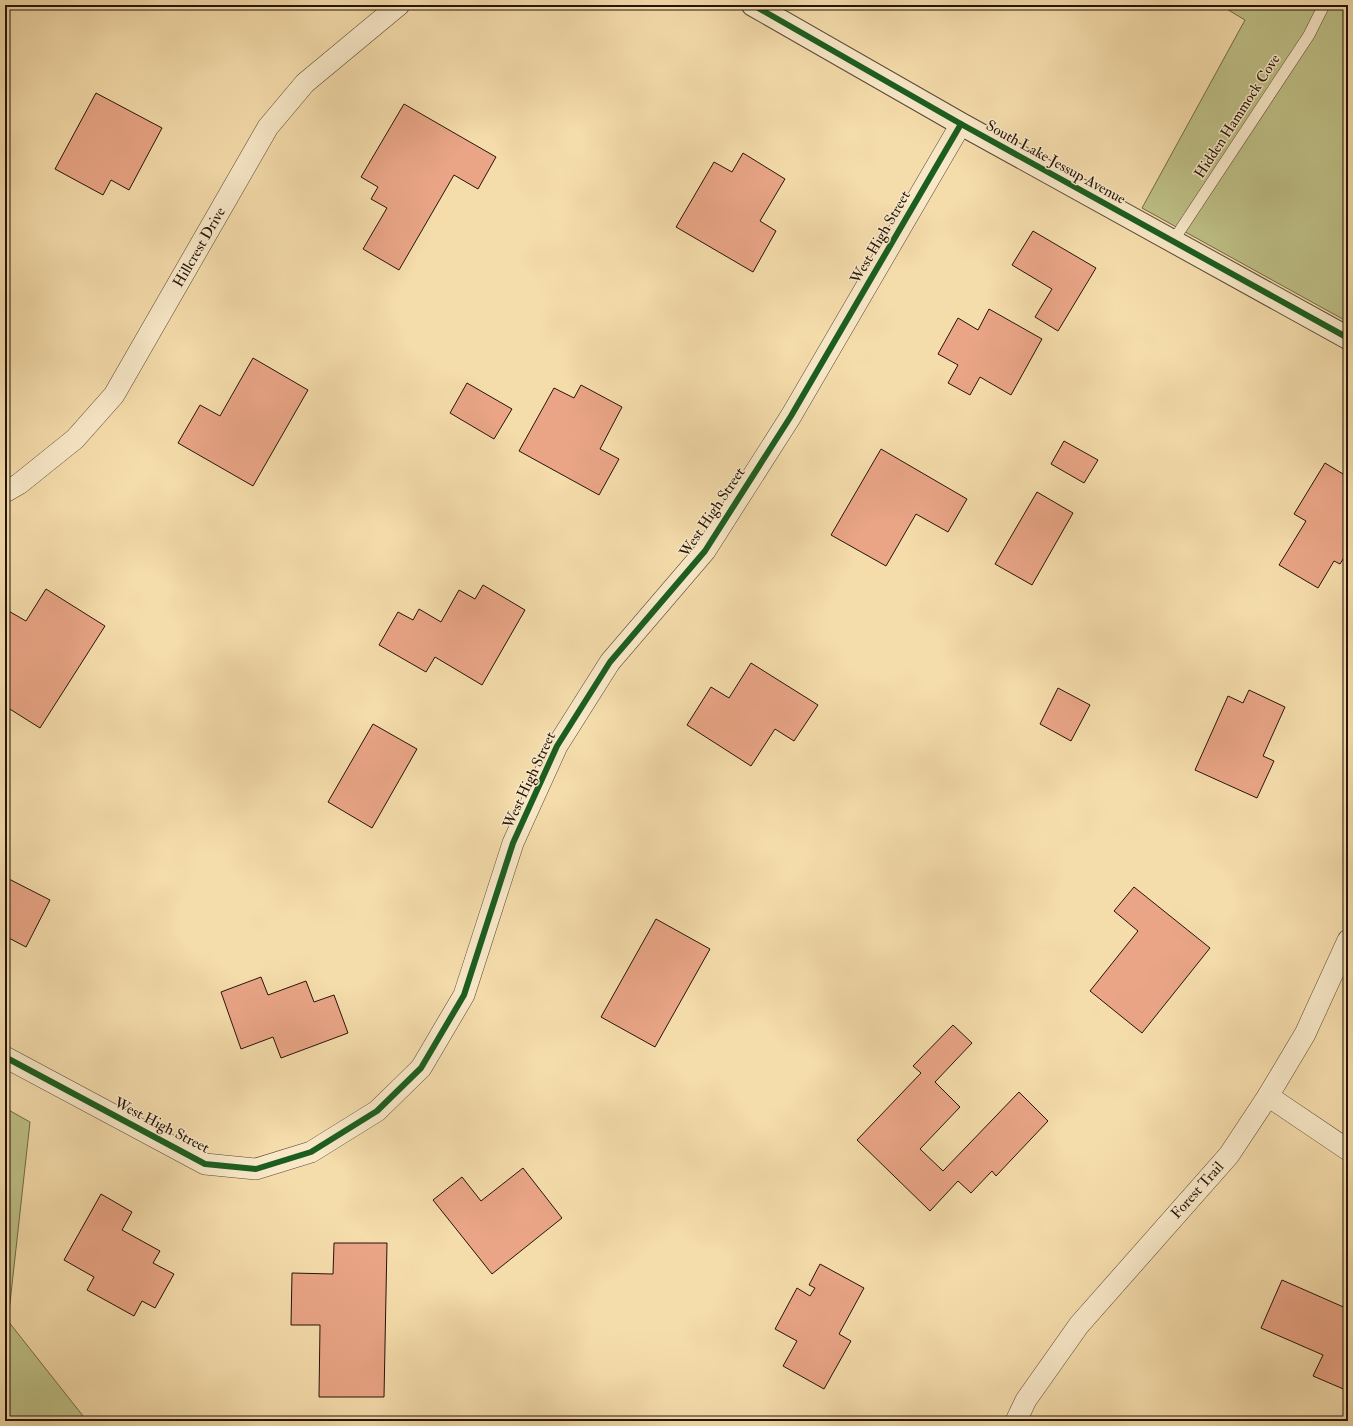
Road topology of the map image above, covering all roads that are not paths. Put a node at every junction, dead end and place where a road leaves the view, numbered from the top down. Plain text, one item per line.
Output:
1 (399, 5) edge
2 (753, 5) edge
3 (1324, 5) edge
4 (961, 124) junction
5 (1173, 241) junction
6 (1348, 338) edge
7 (5, 492) edge
8 (1348, 940) edge
9 (5, 1057) edge
10 (1268, 1096) junction
11 (1348, 1150) edge
12 (1016, 1421) edge

1 - 7 street, Hillcrest Drive
2 - 4 street, South Lake Jessup Avenue
3 - 5 lane, Hidden Hammock Cove
4 - 5 street, South Lake Jessup Avenue
4 - 9 street, West High Street
5 - 6 street, South Lake Jessup Avenue
8 - 10 street, Forest Trail
10 - 11 street
10 - 12 street, Forest Trail

